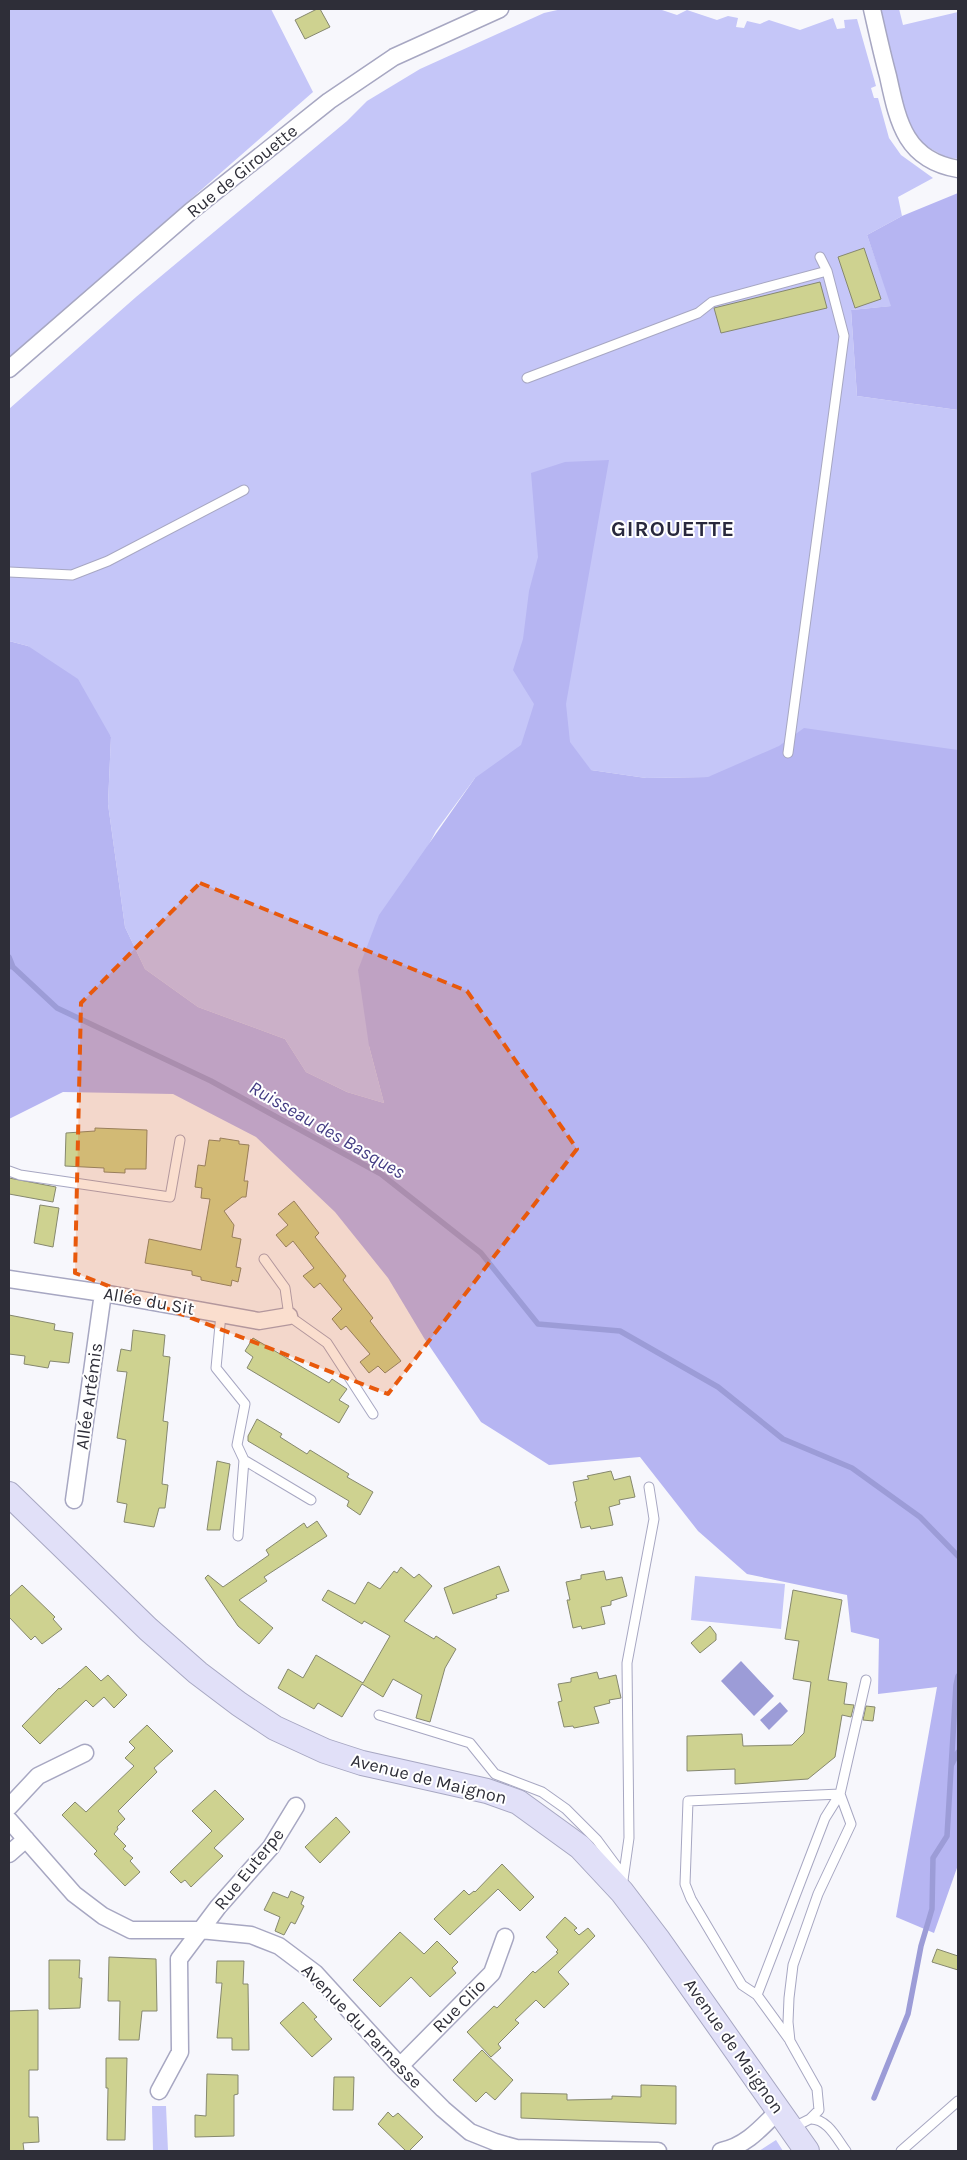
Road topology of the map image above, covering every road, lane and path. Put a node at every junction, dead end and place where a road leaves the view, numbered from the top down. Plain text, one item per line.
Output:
1 (500, 9) edge
2 (872, 9) edge
3 (958, 169) edge
4 (820, 257) dead end
5 (827, 271) junction
6 (9, 369) edge
7 (526, 378) dead end
8 (244, 490) dead end
9 (9, 572) edge
10 (788, 753) dead end
11 (180, 1140) dead end
12 (9, 1171) edge
13 (264, 1259) dead end
14 (9, 1279) edge
15 (103, 1293) junction
16 (222, 1314) junction
17 (290, 1316) junction
18 (373, 1414) dead end
19 (244, 1460) junction
20 (649, 1486) dead end
21 (9, 1494) edge
22 (74, 1500) dead end
23 (312, 1500) dead end
24 (238, 1536) dead end
25 (866, 1680) dead end
26 (379, 1715) dead end
27 (85, 1753) dead end
28 (491, 1783) junction
29 (840, 1794) junction
30 (296, 1806) dead end
31 (9, 1807) edge
32 (9, 1820) edge
33 (26, 1839) junction
34 (9, 1854) edge
35 (622, 1892) junction
36 (200, 1930) junction
37 (505, 1937) dead end
38 (757, 1995) junction
39 (790, 2041) junction
40 (400, 2066) junction
41 (158, 2091) dead end
42 (958, 2101) edge
43 (794, 2119) junction
44 (658, 2151) edge
45 (721, 2151) edge
46 (807, 2151) edge
47 (846, 2151) edge
48 (901, 2151) edge

1 - 6 street, Rue de Girouette
2 - 3 street
4 - 5 lane
5 - 7 lane
5 - 10 lane
8 - 9 lane
11 - 12 lane
13 - 17 lane
14 - 15 street, Allée du Sit
15 - 16 street, Allée du Sit
15 - 22 street, Allée Artémis
16 - 17 street, Allée du Sit
16 - 19 lane
17 - 18 lane
19 - 23 lane
19 - 24 lane
20 - 35 lane
21 - 28 street, Avenue de Maignon
25 - 29 lane
26 - 28 lane
27 - 31 street
28 - 35 street, Avenue de Maignon
29 - 38 lane
29 - 38 lane
29 - 39 lane
30 - 36 street, Rue Euterpe
32 - 33 street, Avenue du Parnasse
33 - 34 street
33 - 36 street, Avenue du Parnasse
35 - 43 street, Avenue de Maignon
36 - 40 street, Avenue du Parnasse
36 - 41 street, Rue Euterpe
37 - 40 street, Rue Clio
38 - 39 lane
39 - 43 lane
40 - 44 street, Avenue du Parnasse
42 - 48 lane
43 - 45 street
43 - 46 street, Avenue de Maignon
43 - 47 lane

